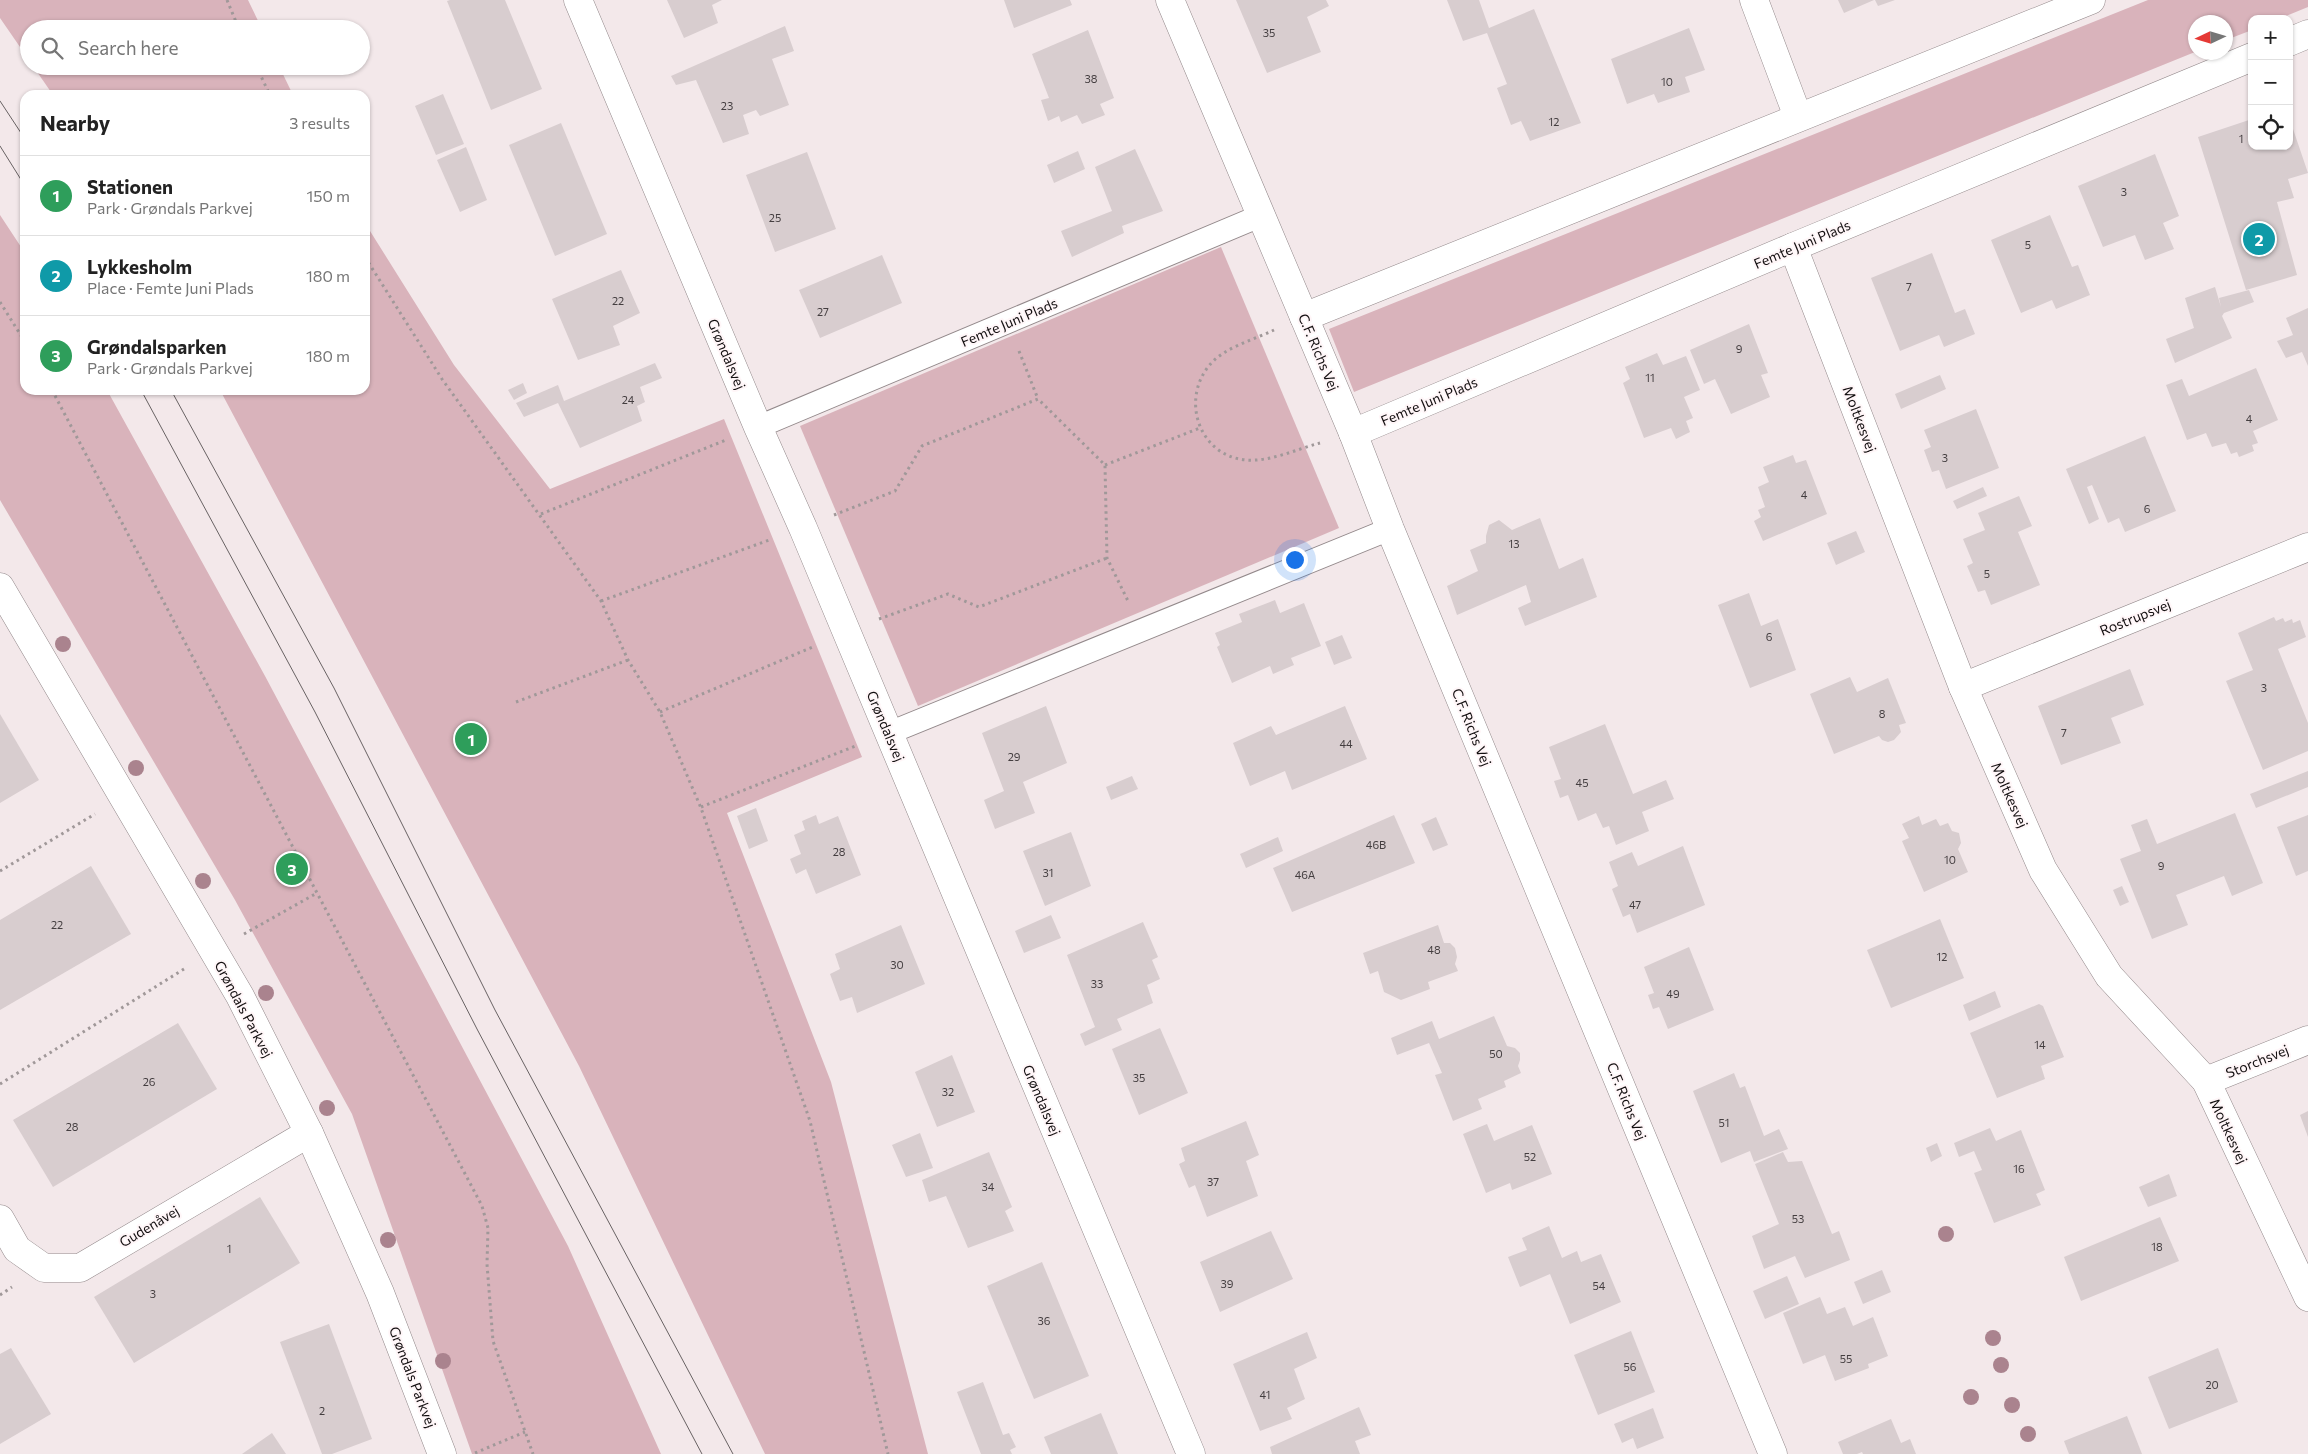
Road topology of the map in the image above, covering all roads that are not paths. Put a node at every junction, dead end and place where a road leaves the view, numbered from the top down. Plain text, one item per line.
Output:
1 (578, 0) edge
2 (1170, 0) edge
3 (1754, 0) edge
4 (2090, 0) edge
5 (2308, 34) edge
6 (2293, 40) edge
7 (2248, 59) edge
8 (1798, 117) junction
9 (1260, 216) junction
10 (1793, 247) junction
11 (1304, 316) junction
12 (758, 426) junction
13 (1353, 433) junction
14 (1390, 529) junction
15 (2308, 547) edge
16 (0, 587) edge
17 (1963, 687) junction
18 (889, 733) junction
19 (2308, 1040) edge
20 (2206, 1081) junction
21 (309, 1133) junction
22 (0, 1219) edge
23 (2308, 1297) edge
24 (442, 1454) edge
25 (1191, 1454) edge
26 (1773, 1454) edge

1 - 12 street, Grøndalsvej
2 - 9 street, C.F. Richs Vej
3 - 8 street
4 - 8 street
5 - 6 street
7 - 10 street, Femte Juni Plads
8 - 11 street
9 - 11 street, C.F. Richs Vej
9 - 12 lane, Femte Juni Plads
10 - 13 street, Femte Juni Plads
10 - 17 street, Moltkesvej
11 - 13 street, C.F. Richs Vej
12 - 18 street, Grøndalsvej
13 - 14 street, C.F. Richs Vej
14 - 18 lane
14 - 26 street, C.F. Richs Vej
15 - 17 street, Rostrupsvej
16 - 21 street, Grøndals Parkvej
17 - 20 street, Moltkesvej
18 - 25 street, Grøndalsvej
19 - 20 street, Storchsvej
20 - 23 street, Moltkesvej
21 - 22 street, Gudenåvej
21 - 24 street, Grøndals Parkvej

